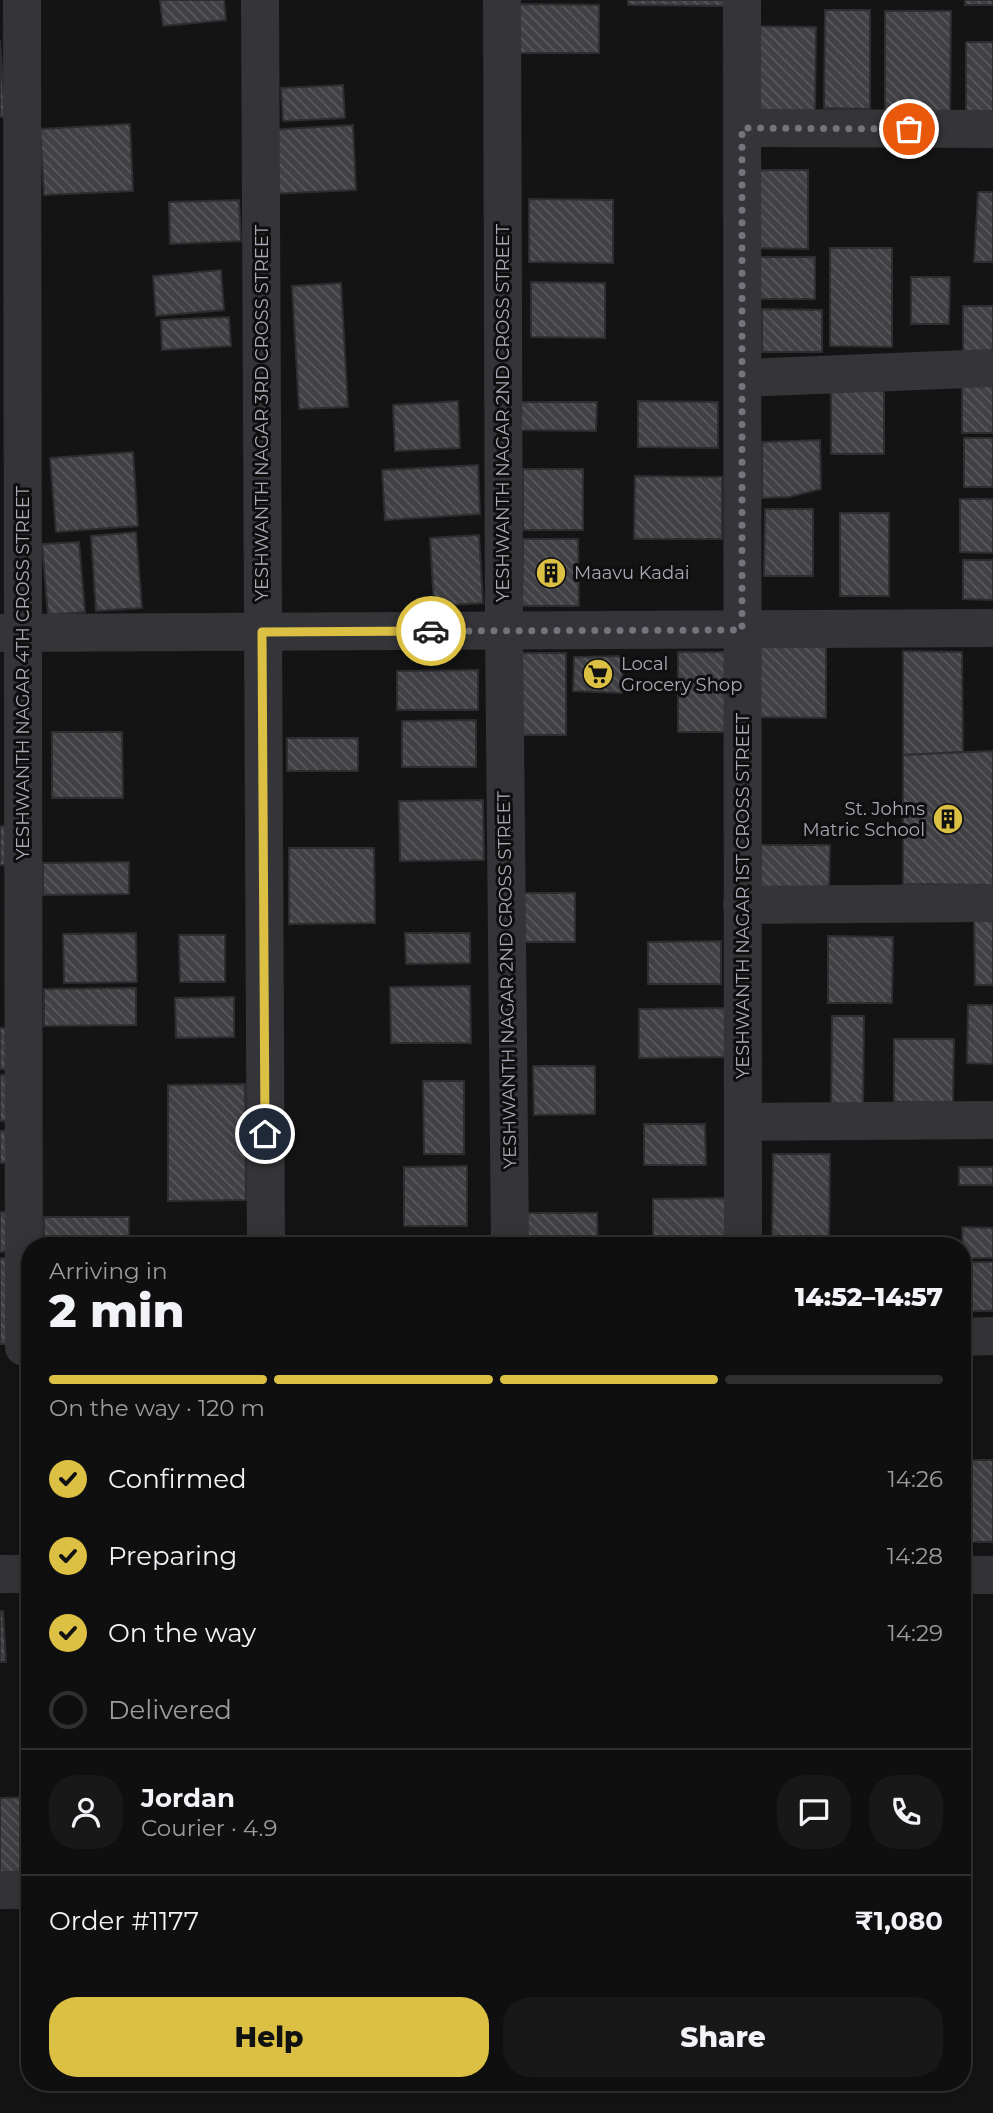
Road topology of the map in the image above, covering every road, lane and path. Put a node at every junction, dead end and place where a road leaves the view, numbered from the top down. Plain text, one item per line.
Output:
1 (22, 0) edge
2 (260, 0) edge
3 (502, 0) edge
4 (742, 0) edge
5 (742, 128) junction
6 (993, 130) edge
7 (11, 209) edge
8 (993, 368) edge
9 (743, 378) junction
10 (11, 441) edge
11 (993, 628) edge
12 (742, 630) junction
13 (504, 631) junction
14 (262, 632) junction
15 (12, 633) edge
16 (993, 903) edge
17 (742, 905) junction
18 (993, 1120) edge
19 (743, 1122) junction
20 (266, 1237) edge
21 (510, 1237) edge
22 (743, 1237) edge
23 (993, 1336) edge
24 (971, 1337) edge
25 (18, 1347) edge
26 (0, 1574) edge
27 (21, 1574) edge
28 (971, 1575) edge
29 (993, 1575) edge
30 (0, 1890) edge
31 (21, 1890) edge

1 - 7 street, YESHWANTH NAGAR 4TH CROSS STREET
2 - 14 street, YESHWANTH NAGAR 3RD CROSS STREET
3 - 13 street, YESHWANTH NAGAR 2ND CROSS STREET
4 - 5 street, YESHWANTH NAGAR 1ST CROSS STREET
5 - 6 street
5 - 9 street, YESHWANTH NAGAR 1ST CROSS STREET
7 - 10 street, YESHWANTH NAGAR 4TH CROSS STREET
8 - 9 street
9 - 12 street, YESHWANTH NAGAR 1ST CROSS STREET
10 - 15 street, YESHWANTH NAGAR 4TH CROSS STREET
11 - 12 street
12 - 13 street
12 - 17 street, YESHWANTH NAGAR 1ST CROSS STREET
13 - 14 street
13 - 21 street, YESHWANTH NAGAR 2ND CROSS STREET
14 - 15 street
14 - 20 street, YESHWANTH NAGAR 3RD CROSS STREET
15 - 25 street, YESHWANTH NAGAR 4TH CROSS STREET
16 - 17 street
17 - 19 street, YESHWANTH NAGAR 1ST CROSS STREET
18 - 19 street
19 - 22 street, YESHWANTH NAGAR 1ST CROSS STREET
23 - 24 street
26 - 27 street
28 - 29 street
30 - 31 street

